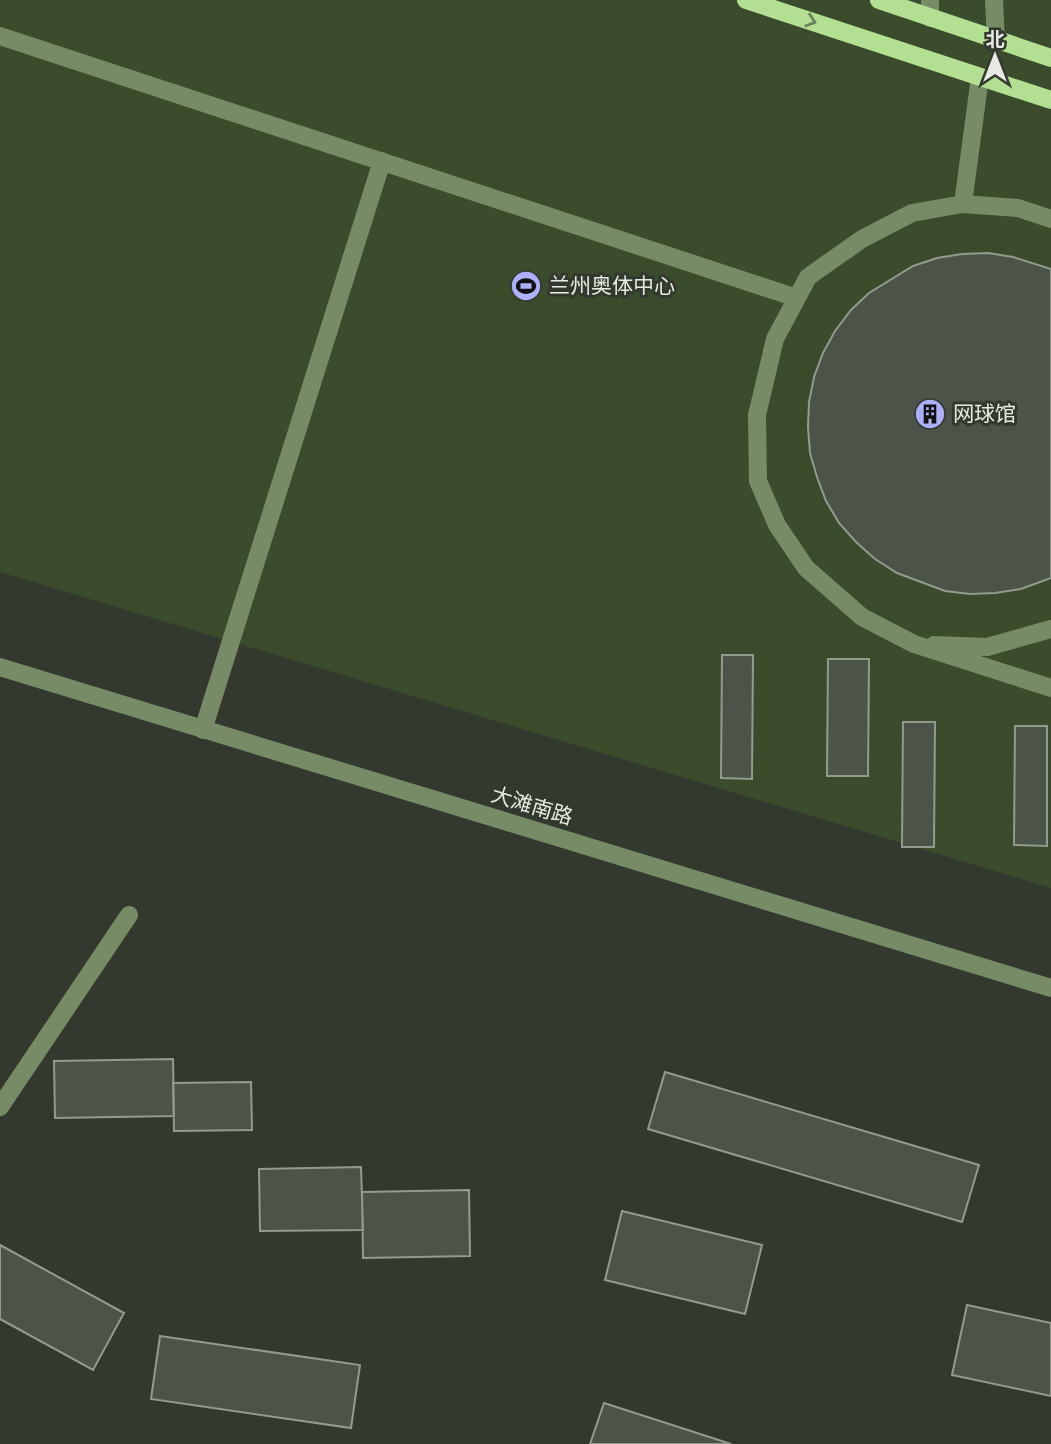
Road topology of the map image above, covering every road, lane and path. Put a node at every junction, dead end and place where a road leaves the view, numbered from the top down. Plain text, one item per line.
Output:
1 (746, 0) edge
2 (879, 0) edge
3 (930, 0) edge
4 (994, 0) edge
5 (930, 18) junction
6 (0, 36) edge
7 (996, 40) junction
8 (1051, 58) edge
9 (980, 77) junction
10 (1051, 100) edge
11 (382, 161) junction
12 (963, 204) junction
13 (1051, 219) edge
14 (797, 298) junction
15 (1051, 629) edge
16 (914, 644) junction
17 (0, 667) edge
18 (1051, 688) edge
19 (203, 730) junction
20 (129, 915) dead end
21 (1051, 988) edge
22 (0, 1107) edge

1 -> 9 main road
2 - 5 main road
3 - 5 street
4 - 7 street
5 - 7 main road
6 - 11 street
7 - 8 main road
9 - 10 main road
9 - 12 street
11 - 14 street
11 - 19 street
12 - 13 street
12 - 14 street
14 - 16 street
15 - 16 street
16 - 18 street
17 - 19 street, 大滩南路
19 - 21 street, 大滩南路
20 - 22 street

